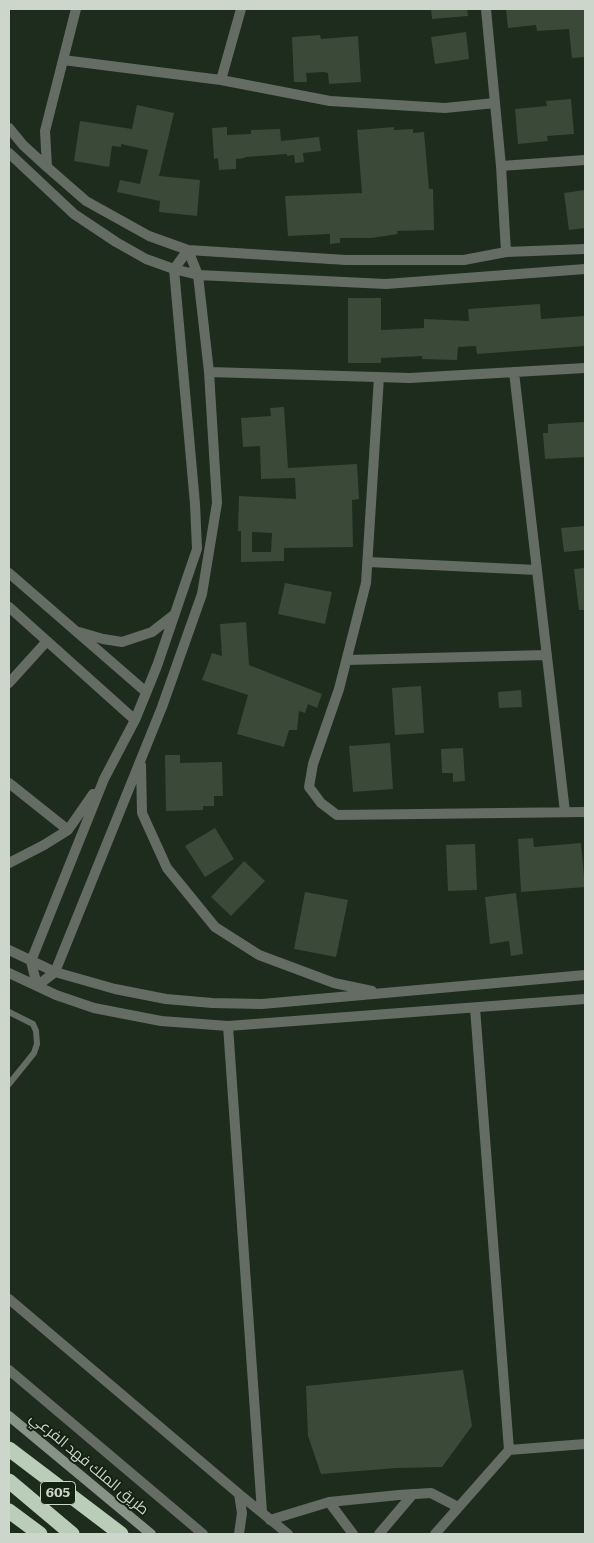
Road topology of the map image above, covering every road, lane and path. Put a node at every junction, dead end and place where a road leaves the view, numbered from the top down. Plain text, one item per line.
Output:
1 (76, 9) edge
2 (241, 9) edge
3 (486, 9) edge
4 (63, 60) junction
5 (221, 80) junction
6 (494, 103) junction
7 (9, 128) edge
8 (9, 152) edge
9 (585, 160) edge
10 (500, 166) junction
11 (47, 167) junction
12 (585, 249) edge
13 (188, 250) junction
14 (506, 252) junction
15 (174, 269) junction
16 (585, 269) edge
17 (198, 275) junction
18 (585, 368) edge
19 (209, 372) junction
20 (514, 372) junction
21 (380, 377) junction
22 (368, 562) junction
23 (537, 570) junction
24 (9, 573) edge
25 (9, 607) edge
26 (176, 613) junction
27 (76, 631) junction
28 (47, 642) junction
29 (547, 655) junction
30 (347, 660) junction
31 (9, 682) edge
32 (146, 692) junction
33 (135, 720) junction
34 (141, 760) junction
35 (104, 779) junction
36 (9, 783) edge
37 (565, 812) junction
38 (585, 812) edge
39 (68, 830) junction
40 (9, 863) edge
41 (9, 950) edge
42 (31, 961) junction
43 (54, 972) junction
44 (9, 973) edge
45 (585, 975) edge
46 (37, 986) junction
47 (383, 994) junction
48 (585, 999) edge
49 (475, 1008) junction
50 (9, 1012) edge
51 (228, 1026) junction
52 (9, 1084) edge
53 (9, 1298) edge
54 (9, 1370) edge
55 (9, 1416) edge
56 (585, 1444) edge
57 (9, 1450) edge
58 (508, 1450) junction
59 (9, 1481) edge
60 (239, 1494) junction
61 (413, 1494) junction
62 (329, 1502) junction
63 (458, 1507) junction
64 (9, 1511) edge
65 (262, 1512) junction
66 (9, 1515) edge
67 (270, 1520) junction
68 (31, 1534) edge
69 (40, 1534) edge
70 (72, 1534) edge
71 (106, 1534) edge
72 (122, 1534) edge
73 (150, 1534) edge
74 (203, 1534) edge
75 (240, 1534) edge
76 (288, 1534) edge
77 (353, 1534) edge
78 (379, 1534) edge
79 (435, 1534) edge

1 - 4 street
2 - 5 street
3 - 6 street
4 - 5 street
4 - 11 street
5 - 6 street
6 - 10 street
7 - 11 street
8 - 15 street
9 - 10 street
10 - 14 street
11 - 13 street
12 - 14 street
13 - 14 street
13 - 15 street
13 - 17 street
15 - 17 street
15 - 26 street
16 - 17 street
17 - 19 street
18 - 20 street
19 - 21 street
19 - 34 street
20 - 21 street
20 - 23 street
21 - 22 street
22 - 23 street
22 - 30 street
23 - 29 street
24 - 27 street
25 - 28 street
26 - 27 street
26 - 32 street
27 - 32 street
28 - 31 street
28 - 33 street
29 - 30 street
29 - 37 street
30 - 37 street
32 - 33 street
33 - 35 street
34 - 43 street
34 - 47 street
35 - 39 street
35 - 42 street
36 - 39 street
37 - 38 street
39 - 40 street
41 - 42 street
42 - 43 street
42 - 46 street
43 - 46 street
43 - 47 street
44 - 46 street
45 - 47 street
46 - 51 street
48 - 49 street
49 - 51 street
49 - 58 street
50 - 52 lane
51 - 65 street
53 - 60 street
54 - 74 street
55 - 73 main road, طريق الملك فهد الفرعي
56 - 58 street
57 - 71 highway, 605
57 - 72 highway
58 - 63 street
59 - 70 highway, 605
60 - 65 street
60 - 75 street
61 - 62 street
61 - 63 street
61 - 78 street
62 - 67 street
62 - 77 street
63 - 79 street
64 - 69 highway
65 - 67 street
66 - 68 main road
67 - 76 street

